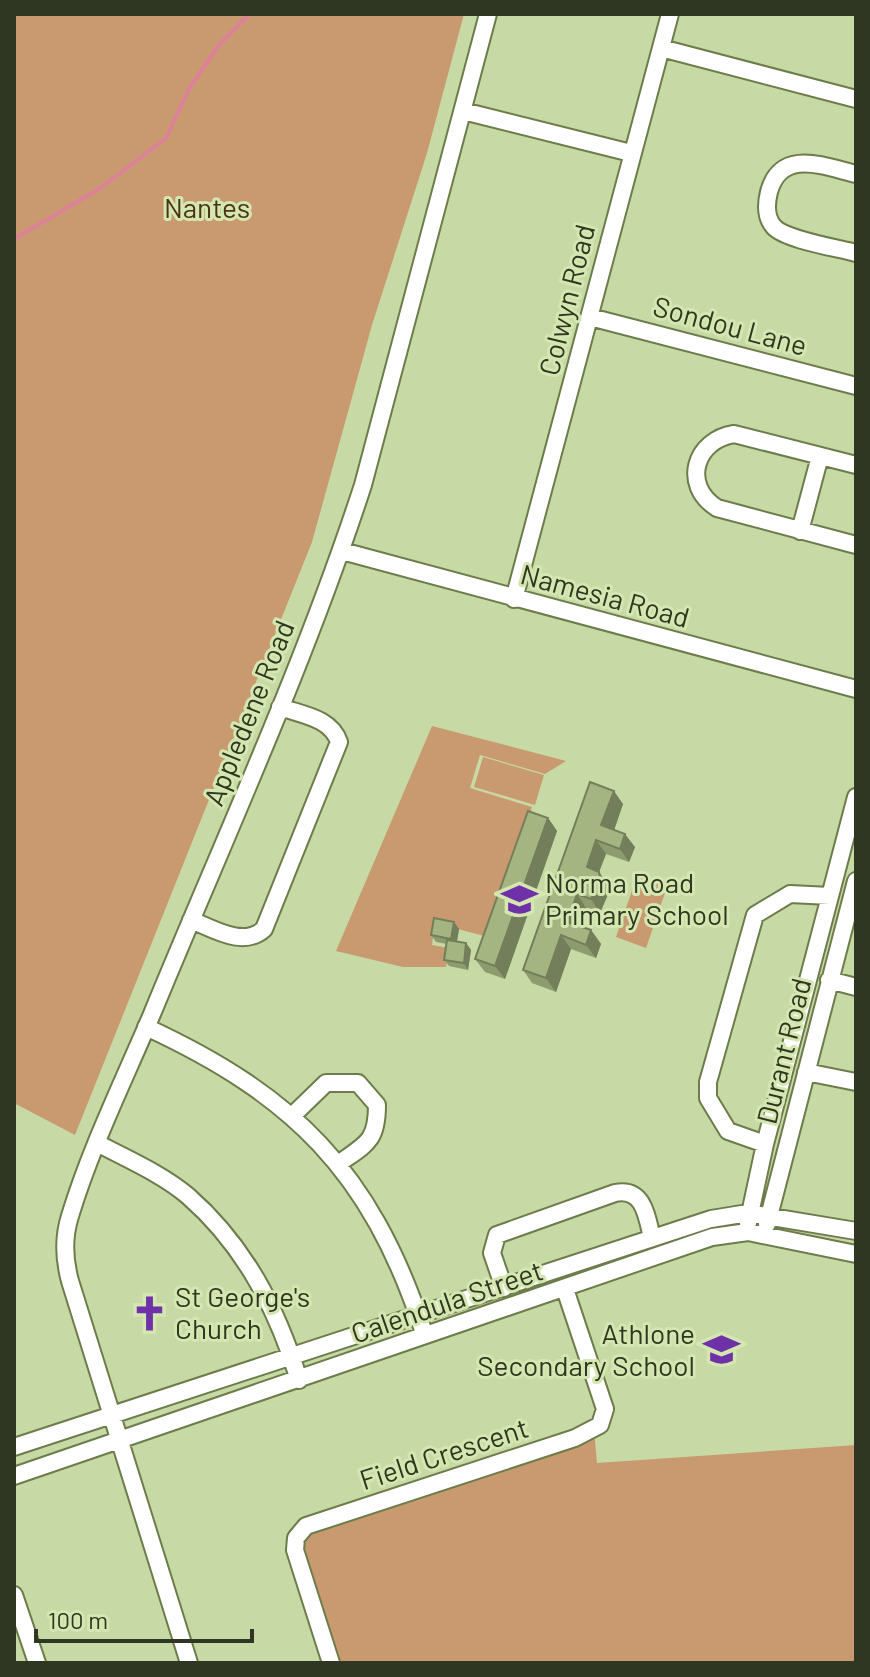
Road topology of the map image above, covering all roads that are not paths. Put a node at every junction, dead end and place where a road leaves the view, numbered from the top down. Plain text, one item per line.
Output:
1 (488, 14) edge
2 (670, 14) edge
3 (661, 48) junction
4 (856, 99) edge
5 (463, 111) junction
6 (631, 153) junction
7 (856, 174) edge
8 (856, 253) edge
9 (590, 317) junction
10 (856, 386) edge
11 (820, 456) junction
12 (856, 465) edge
13 (800, 531) junction
14 (856, 545) edge
15 (342, 551) junction
16 (514, 599) junction
17 (856, 689) edge
18 (280, 707) junction
19 (856, 797) edge
20 (851, 839) edge
21 (856, 881) edge
22 (830, 896) junction
23 (191, 920) junction
24 (829, 980) junction
25 (856, 987) edge
26 (797, 1019) junction
27 (817, 1025) junction
28 (146, 1027) junction
29 (806, 1072) junction
30 (856, 1082) edge
31 (292, 1116) junction
32 (97, 1143) junction
33 (765, 1144) junction
34 (338, 1164) junction
35 (748, 1213) junction
36 (769, 1215) junction
37 (856, 1231) edge
38 (756, 1233) junction
39 (652, 1238) junction
40 (856, 1254) edge
41 (504, 1288) junction
42 (565, 1289) junction
43 (418, 1317) junction
44 (425, 1336) junction
45 (292, 1356) junction
46 (299, 1380) junction
47 (113, 1416) junction
48 (118, 1440) junction
49 (14, 1447) edge
50 (14, 1476) edge
51 (14, 1595) edge
52 (20, 1632) edge
53 (37, 1663) edge
54 (189, 1663) edge
55 (331, 1663) edge

1 - 5 street, Appledene Road
2 - 3 street, Colwyn Road
3 - 4 street
3 - 6 street, Colwyn Road
5 - 6 street
5 - 15 street, Appledene Road
6 - 9 street, Colwyn Road
7 - 8 street
9 - 10 street, Sondou Lane
9 - 16 street, Colwyn Road
11 - 12 street
11 - 13 street
11 - 13 street
13 - 14 street
15 - 16 street, Namesia Road
15 - 18 street, Appledene Road
16 - 17 street, Namesia Road
18 - 23 street, Appledene Road
18 - 23 street
19 - 20 street, Durant Road
20 - 22 street, Durant Road
21 - 24 street, Durant Road
22 - 26 street, Durant Road
22 - 33 street, Durant Road
23 - 28 street, Appledene Road
24 - 25 street
24 - 27 street, Durant Road
26 - 27 street
26 - 33 street, Durant Road
27 - 29 street, Durant Road
28 - 31 street
28 - 32 street, Appledene Road
29 - 30 street
29 - 36 street, Durant Road
31 - 34 street
31 - 34 street
32 - 45 street
32 - 47 street, Appledene Road
33 - 35 street, Durant Road
34 - 43 street
35 - 36 street, Calendula Street
35 - 38 street, Durant Road
35 - 39 street, Calendula Street
36 - 37 street, Calendula Street
36 - 38 street, Durant Road
38 - 40 street, Calendula Street
38 - 42 street, Calendula Street
39 - 41 street, Calendula Street
39 - 41 street, Calendula Street
41 - 43 street, Calendula Street
42 - 44 street, Calendula Street
42 - 55 street, Field Crescent
43 - 44 street
43 - 45 street, Calendula Street
44 - 46 street, Calendula Street
45 - 46 street
45 - 47 street, Calendula Street
46 - 48 street, Calendula Street
47 - 48 street, Appledene Road
47 - 49 street, Calendula Street
48 - 50 street, Calendula Street
48 - 54 street, Appledene Road
51 - 52 street
52 - 53 street

